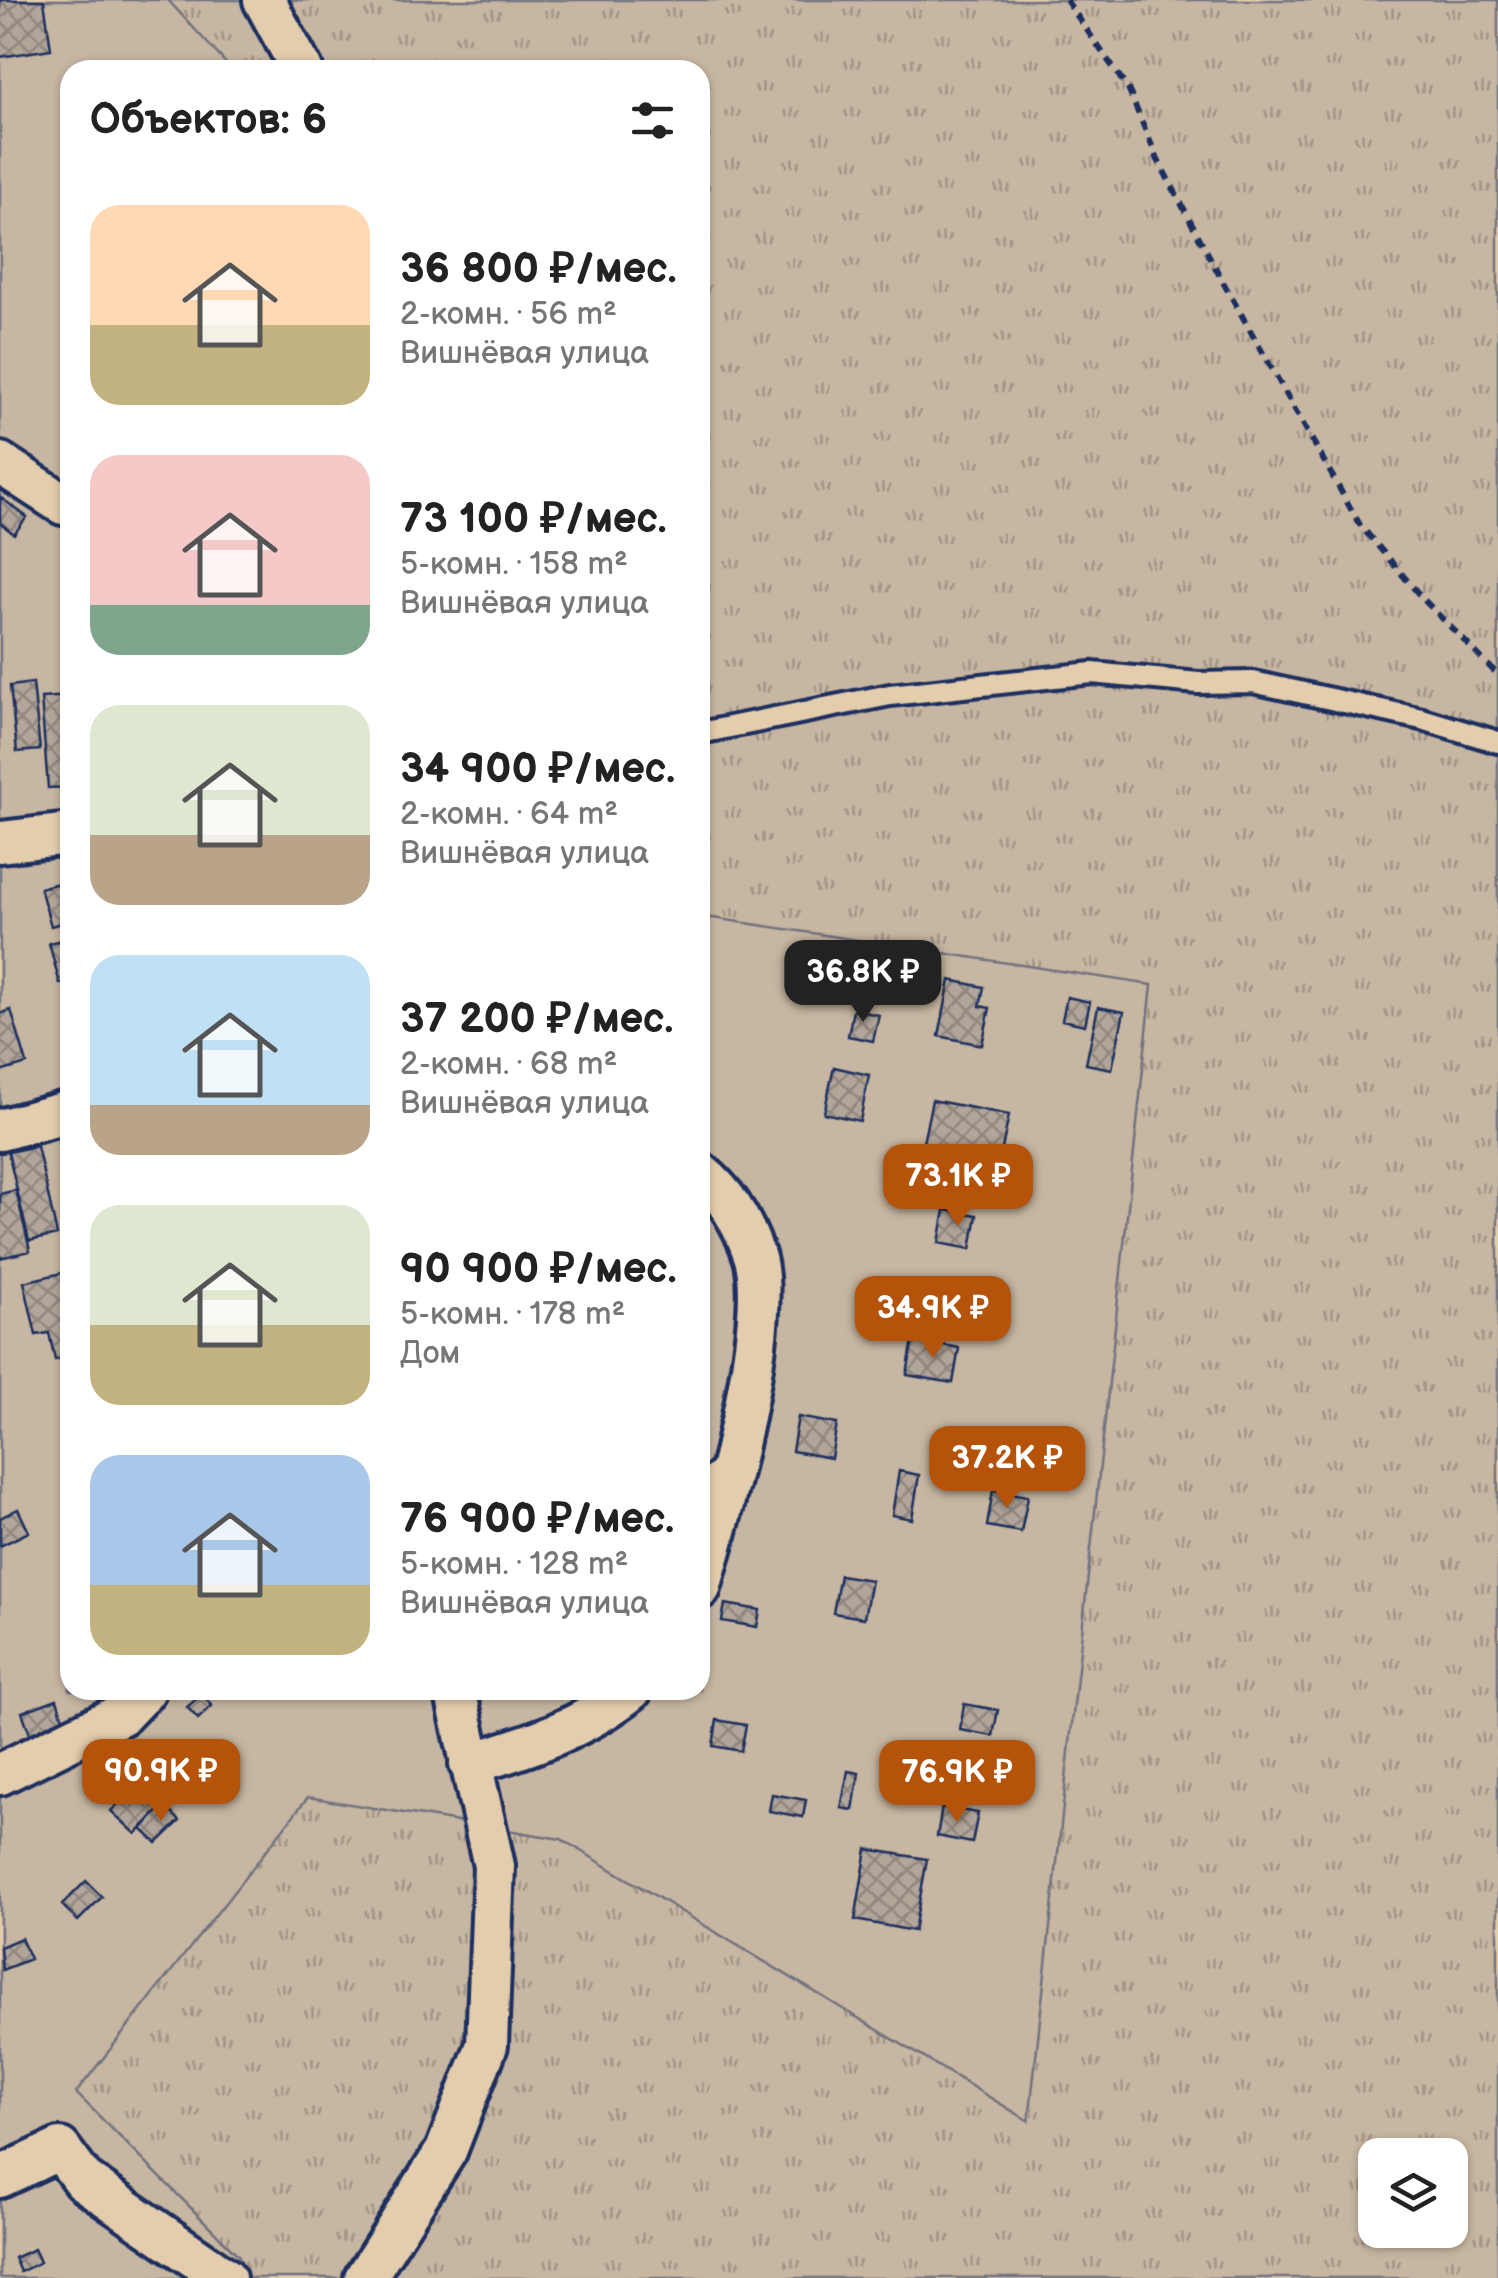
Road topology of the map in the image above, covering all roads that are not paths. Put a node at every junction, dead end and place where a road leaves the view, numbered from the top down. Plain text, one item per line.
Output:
1 (264, 0) edge
2 (297, 60) edge
3 (0, 463) edge
4 (60, 502) edge
5 (710, 731) edge
6 (1498, 742) edge
7 (60, 835) edge
8 (0, 842) edge
9 (60, 1114) edge
10 (0, 1130) edge
11 (710, 1181) edge
12 (733, 1460) junction
13 (710, 1478) edge
14 (710, 1549) edge
15 (135, 1700) edge
16 (457, 1700) edge
17 (619, 1700) edge
18 (470, 1764) junction
19 (0, 1774) edge
20 (0, 2177) edge
21 (225, 2278) edge
22 (365, 2278) edge

1 - 2 street
3 - 4 street
5 - 6 lane
7 - 8 street
9 - 10 street
11 - 12 street
12 - 13 lane
12 - 14 street
15 - 19 street
16 - 18 street
17 - 18 street
18 - 22 street
20 - 21 street

